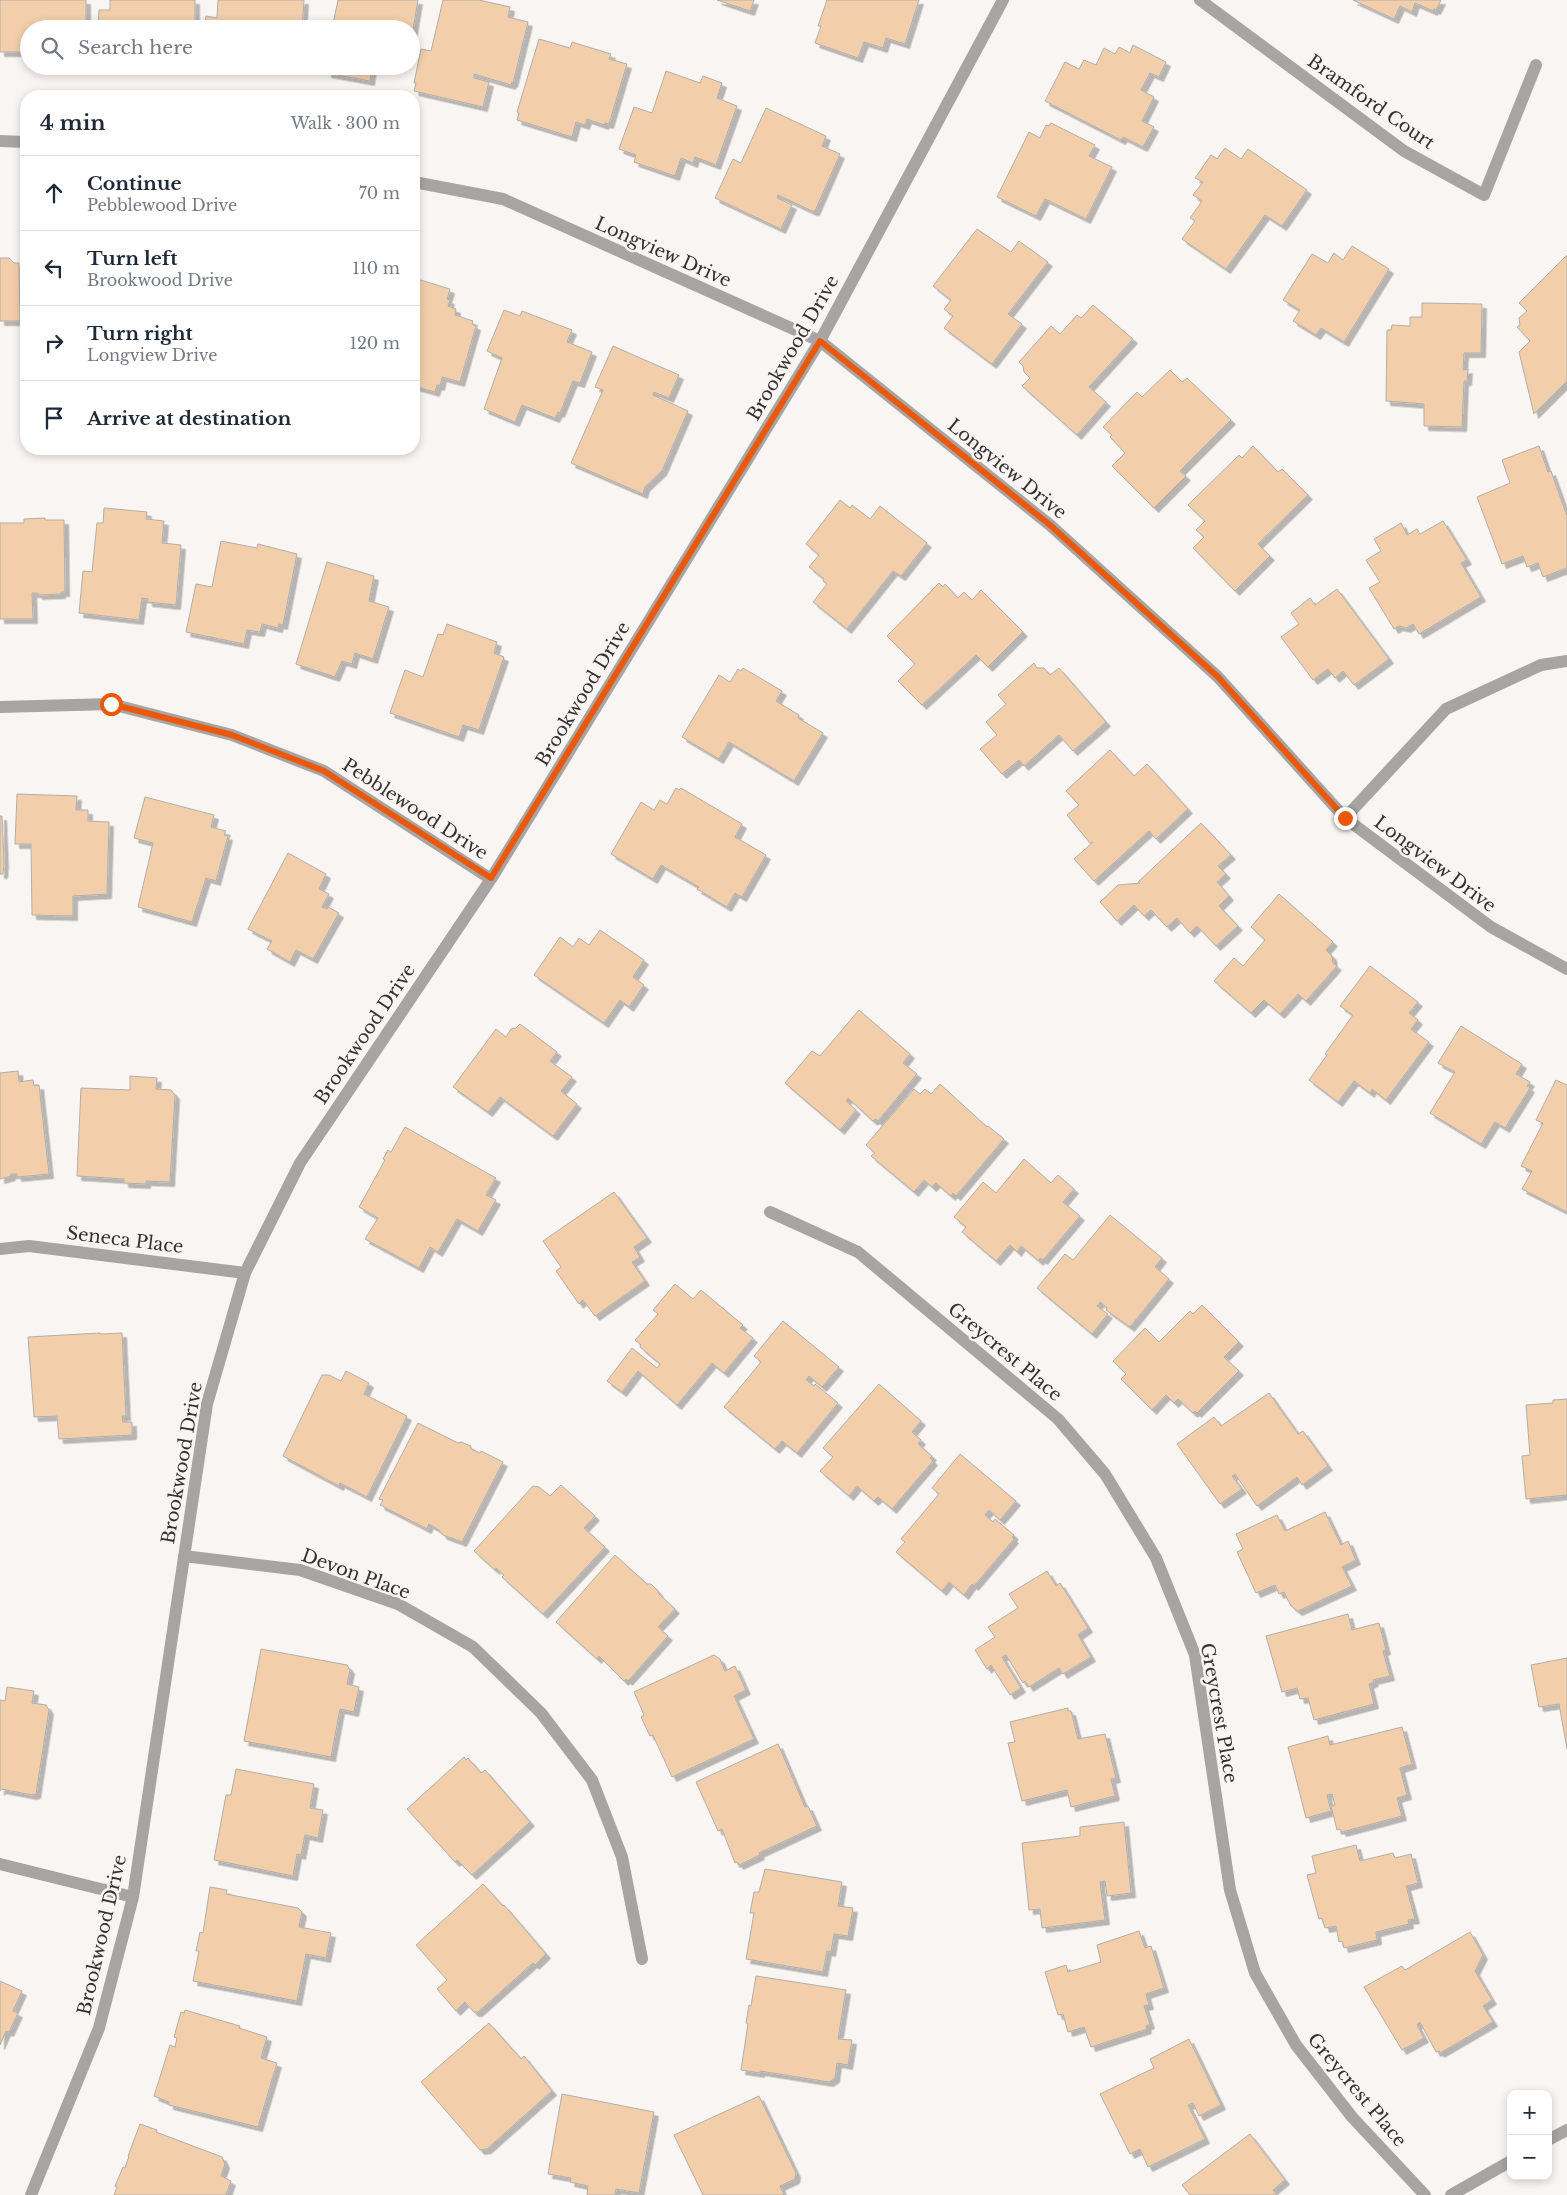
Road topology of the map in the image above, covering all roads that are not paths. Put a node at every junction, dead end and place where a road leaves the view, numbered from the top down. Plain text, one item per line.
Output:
1 (1003, 0) edge
2 (1200, 0) edge
3 (1536, 65) dead end
4 (0, 141) edge
5 (20, 142) edge
6 (420, 183) edge
7 (820, 341) junction
8 (1567, 662) edge
9 (0, 707) edge
10 (1345, 818) junction
11 (491, 878) junction
12 (1567, 969) edge
13 (770, 1212) dead end
14 (0, 1249) edge
15 (245, 1273) junction
16 (184, 1556) junction
17 (0, 1864) edge
18 (133, 1897) junction
19 (642, 1959) dead end
20 (1567, 2130) edge
21 (1552, 2138) edge
22 (1507, 2163) edge
23 (31, 2195) edge
24 (1425, 2195) edge
25 (1451, 2195) edge

1 - 7 street, Brookwood Drive
2 - 3 street, Bramford Court
4 - 5 street
6 - 7 street, Longview Drive
7 - 10 street, Longview Drive
7 - 11 street, Brookwood Drive
8 - 10 street
9 - 11 street, Pebblewood Drive
10 - 12 street, Longview Drive
11 - 15 street, Brookwood Drive
13 - 24 street, Greycrest Place
14 - 15 street, Seneca Place
15 - 16 street, Brookwood Drive
16 - 18 street, Brookwood Drive
16 - 19 street, Devon Place
17 - 18 street
18 - 23 street, Brookwood Drive
20 - 21 street
22 - 25 street

